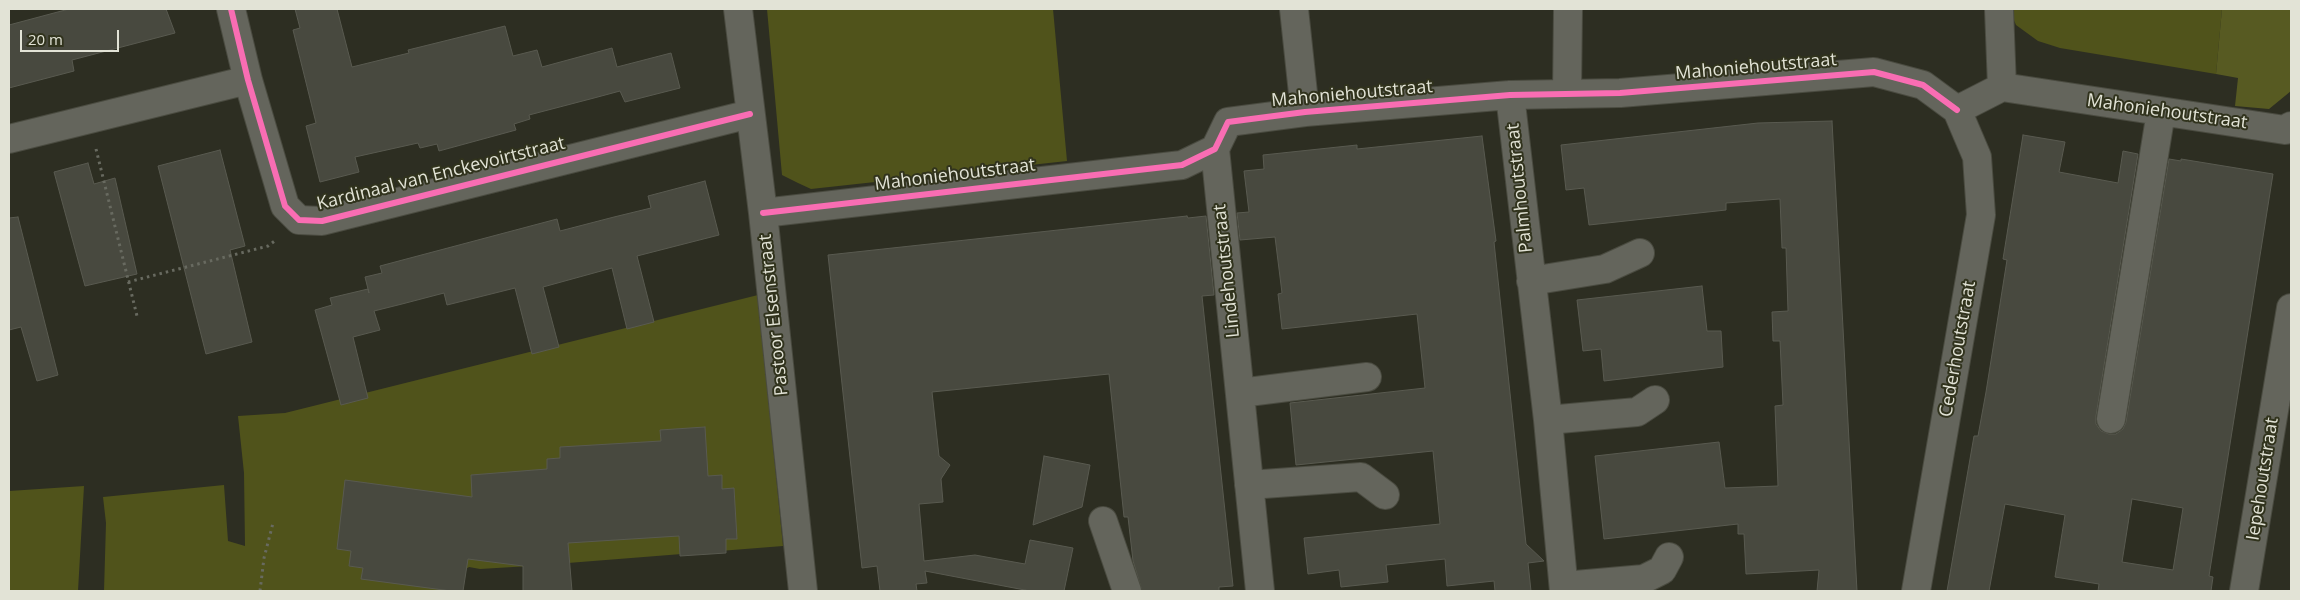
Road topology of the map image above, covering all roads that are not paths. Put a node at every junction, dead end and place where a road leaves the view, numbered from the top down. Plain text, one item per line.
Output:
1 (231, 9) edge
2 (738, 9) edge
3 (1294, 9) edge
4 (1568, 9) edge
5 (1999, 9) edge
6 (248, 80) junction
7 (2002, 87) junction
8 (1567, 94) junction
9 (1510, 95) junction
10 (1957, 110) junction
11 (1305, 112) junction
12 (2161, 112) junction
13 (750, 114) junction
14 (2289, 130) edge
15 (9, 139) edge
16 (1215, 150) junction
17 (763, 213) junction
18 (1640, 253) dead end
19 (1531, 281) junction
20 (2291, 308) edge
21 (1367, 377) dead end
22 (1240, 393) junction
23 (1655, 400) dead end
24 (2111, 419) dead end
25 (1548, 420) junction
26 (1250, 485) junction
27 (1385, 496) dead end
28 (1103, 521) dead end
29 (1669, 557) dead end
30 (1564, 589) edge
31 (803, 591) edge
32 (1127, 591) edge
33 (1260, 591) edge
34 (1916, 591) edge
35 (2244, 591) edge

1 - 6 street, Kardinaal van Enckevoirtstraat
2 - 13 street, Pastoor Elsenstraat
3 - 11 street
4 - 8 street
5 - 7 street
6 - 13 street, Kardinaal van Enckevoirtstraat
6 - 15 street
7 - 10 street
7 - 12 street, Mahoniehoutstraat
8 - 9 street, Mahoniehoutstraat
8 - 10 street, Mahoniehoutstraat
9 - 11 street, Mahoniehoutstraat
9 - 19 street, Palmhoutstraat
10 - 34 street, Cederhoutstraat
11 - 16 street, Mahoniehoutstraat
12 - 14 street, Mahoniehoutstraat
12 - 24 street
13 - 17 street, Pastoor Elsenstraat
16 - 17 street, Mahoniehoutstraat
16 - 22 street, Lindehoutstraat
17 - 31 street, Pastoor Elsenstraat
18 - 19 street
19 - 25 street, Palmhoutstraat
20 - 35 street, Iepehoutstraat
21 - 22 street
22 - 26 street, Lindehoutstraat
23 - 25 street
25 - 30 street, Palmhoutstraat
26 - 27 street
26 - 33 street, Lindehoutstraat
28 - 32 street
29 - 30 street, Palmhoutstraat

